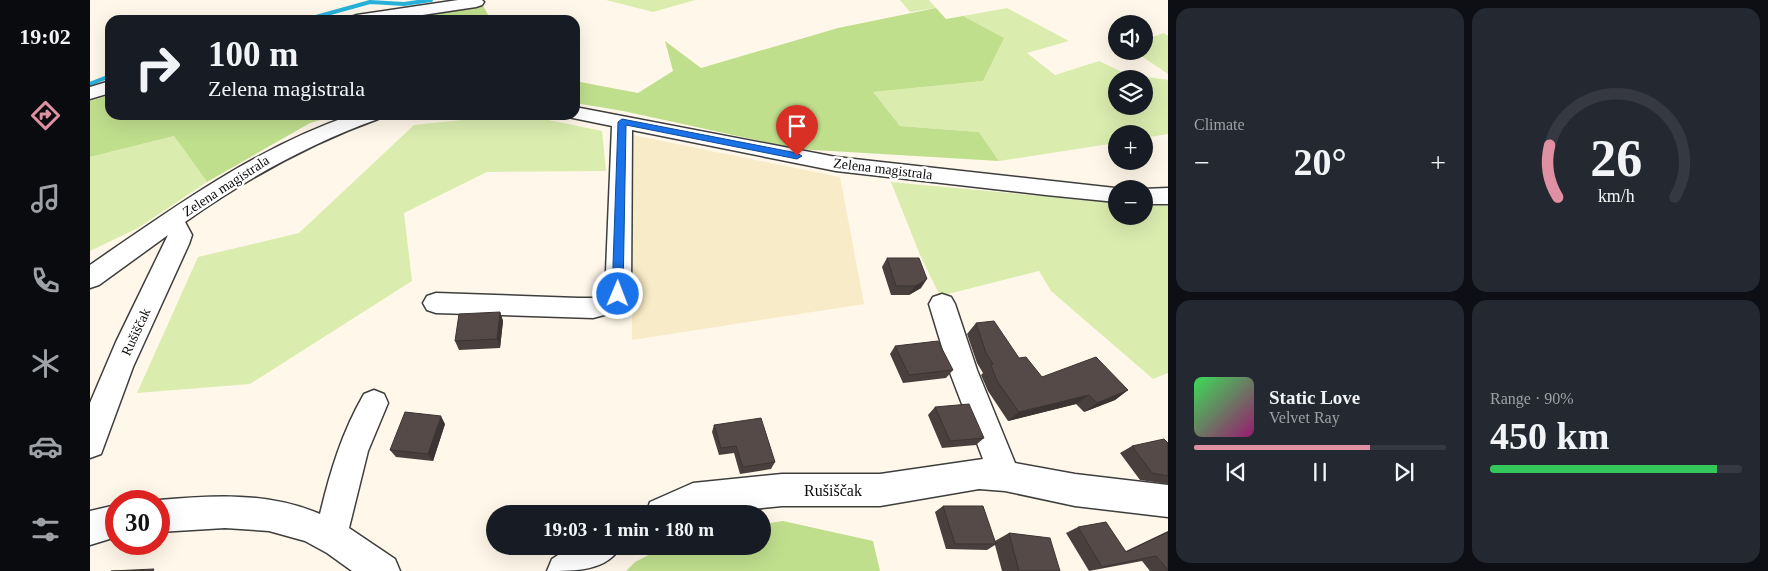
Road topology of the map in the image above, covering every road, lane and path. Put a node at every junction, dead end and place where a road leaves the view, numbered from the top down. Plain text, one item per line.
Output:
1 (476, 2) dead end
2 (390, 15) edge
3 (105, 88) edge
4 (90, 93) edge
5 (580, 114) edge
6 (353, 120) edge
7 (622, 122) junction
8 (1108, 193) edge
9 (1153, 196) edge
10 (1168, 196) edge
11 (173, 221) junction
12 (90, 278) edge
13 (436, 303) dead end
14 (942, 304) dead end
15 (374, 403) dead end
16 (90, 444) edge
17 (1006, 476) junction
18 (1168, 501) edge
19 (681, 505) edge
20 (170, 515) edge
21 (105, 524) edge
22 (90, 528) edge
23 (331, 536) junction
24 (590, 555) edge
25 (383, 571) edge
26 (564, 571) edge

1 - 2 street
3 - 4 street
5 - 7 street, Zelena magistrala
6 - 11 street, Zelena magistrala
7 - 8 street, Zelena magistrala
7 - 13 street
9 - 10 street
11 - 12 street, Zelena magistrala
11 - 16 street, Rušiščak
14 - 17 street
15 - 23 street
17 - 18 street, Rušiščak
17 - 19 street, Rušiščak
20 - 23 street
21 - 22 street
23 - 25 street
24 - 26 street

